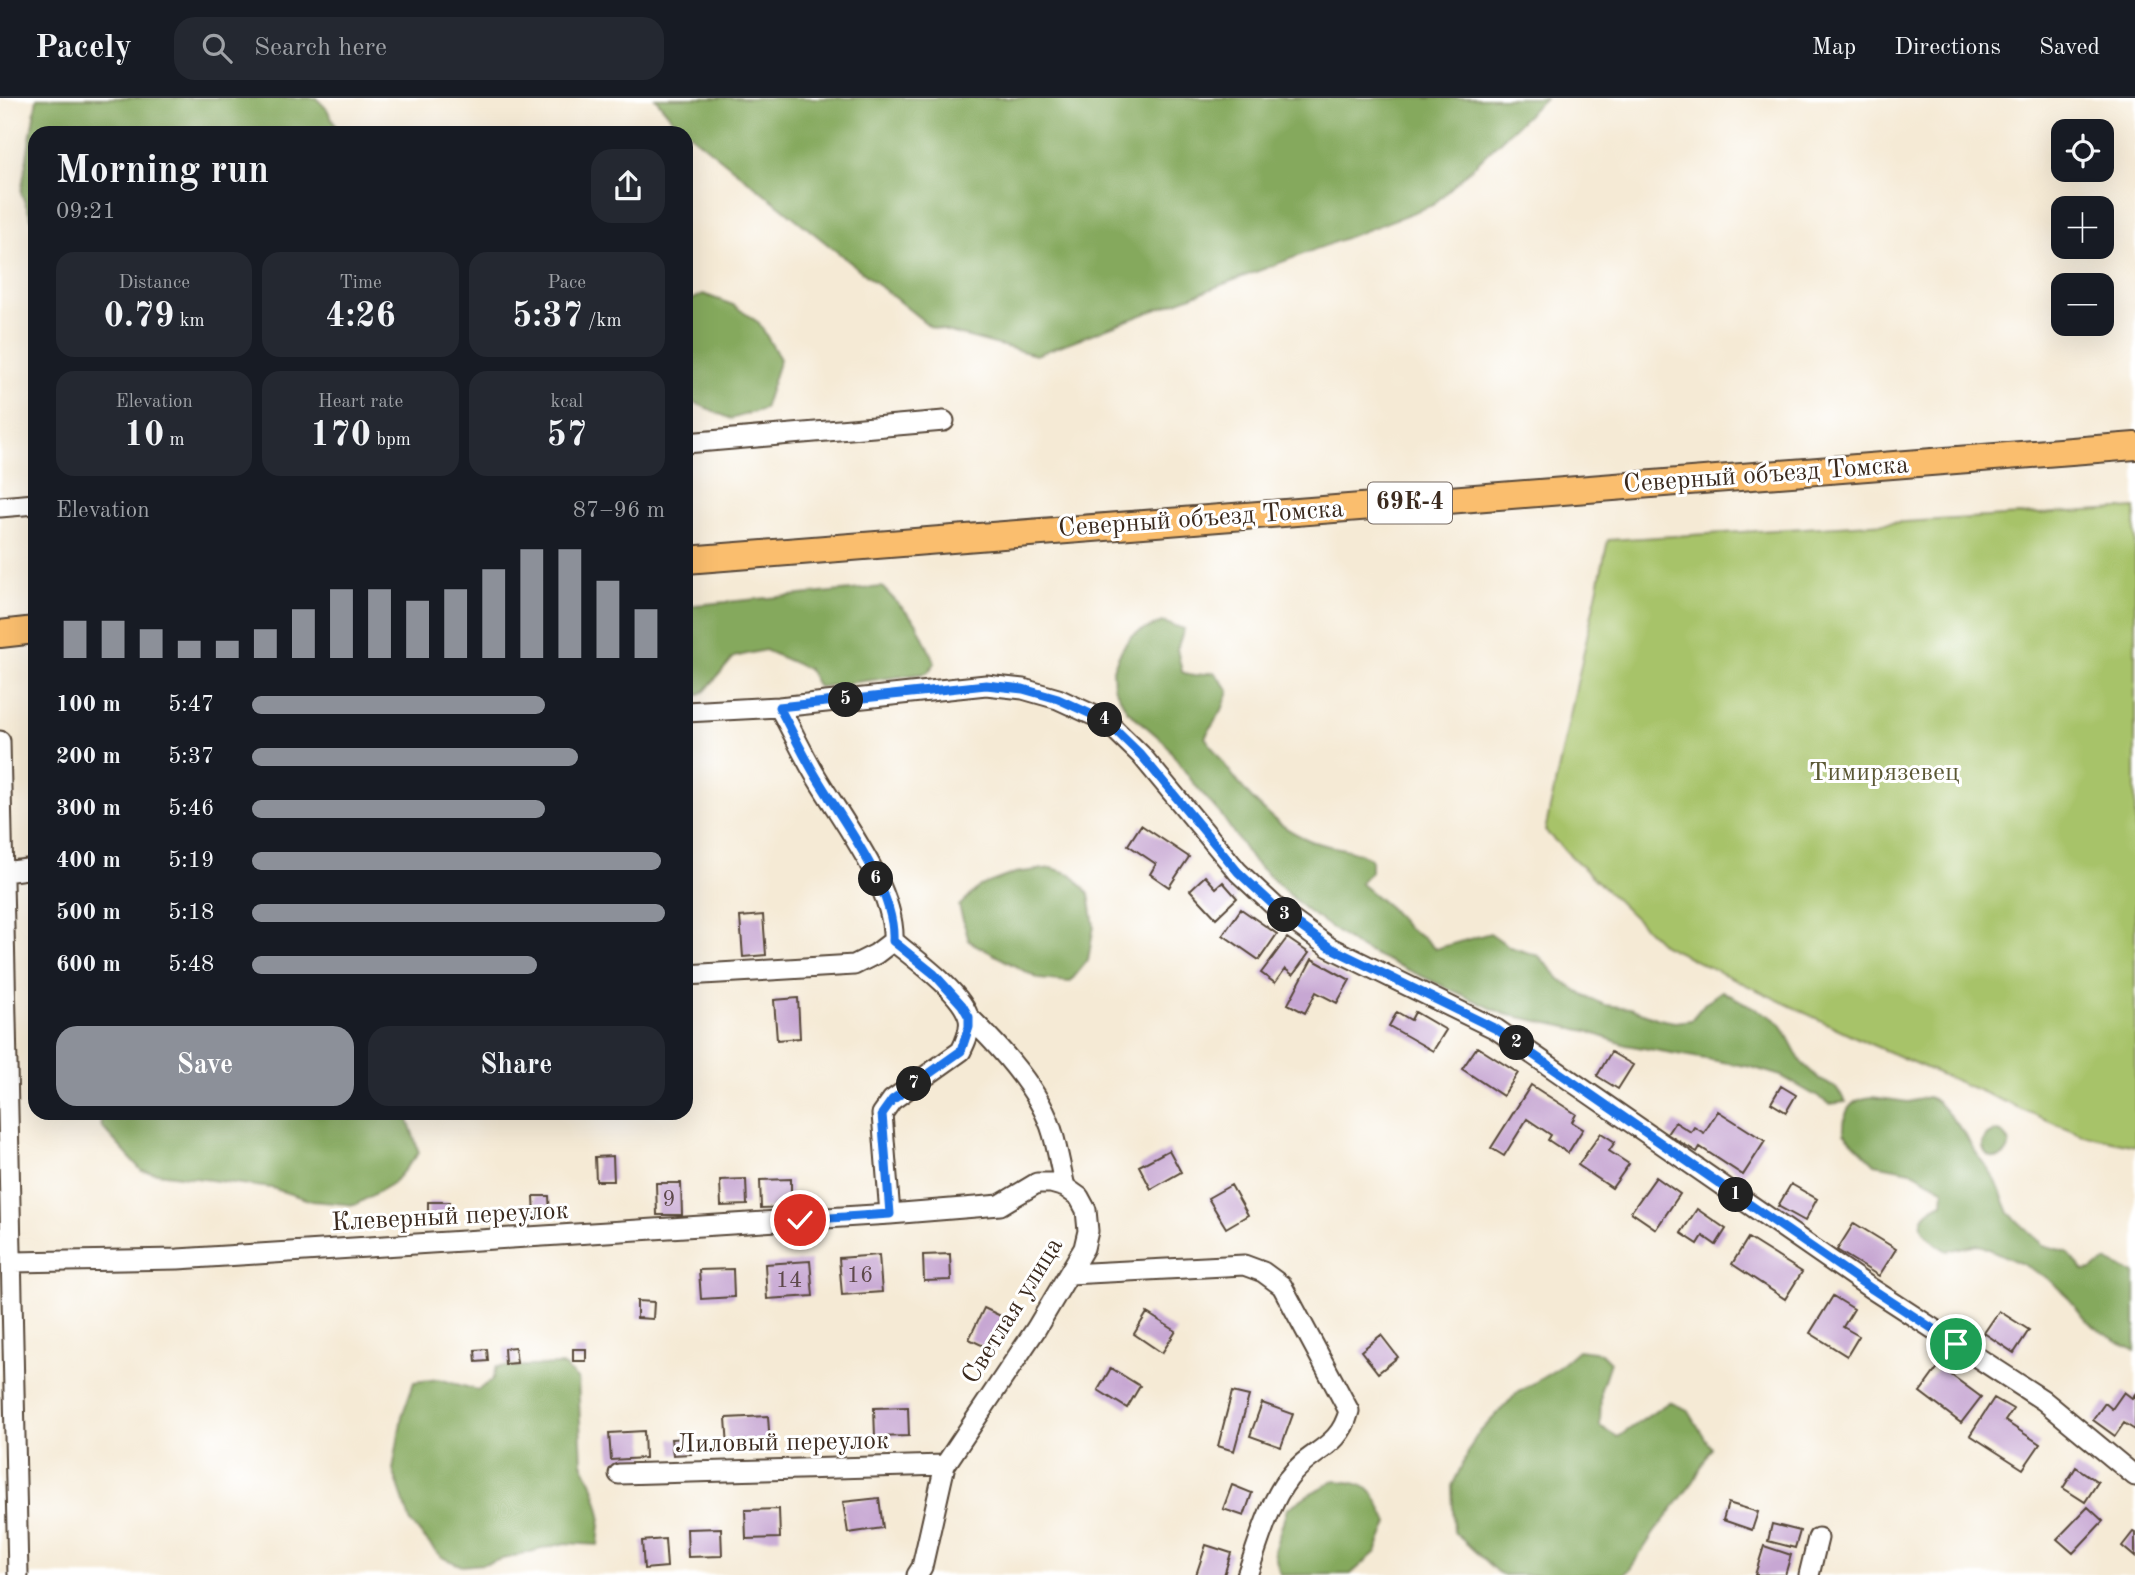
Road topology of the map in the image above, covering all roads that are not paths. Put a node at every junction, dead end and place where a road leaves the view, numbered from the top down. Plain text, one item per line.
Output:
1 (944, 421) dead end
2 (693, 442) edge
3 (2135, 446) edge
4 (28, 505) edge
5 (0, 507) edge
6 (693, 559) edge
7 (28, 631) edge
8 (0, 634) edge
9 (779, 707) junction
10 (693, 712) edge
11 (0, 741) edge
12 (28, 869) edge
13 (4, 872) junction
14 (893, 941) junction
15 (693, 975) edge
16 (969, 1017) junction
17 (1065, 1187) junction
18 (890, 1214) junction
19 (13, 1262) junction
20 (1069, 1274) junction
21 (945, 1465) junction
22 (619, 1474) dead end
23 (2135, 1476) edge
24 (1818, 1538) dead end
25 (18, 1575) edge
26 (917, 1575) edge
27 (1247, 1575) edge
28 (1809, 1575) edge

1 - 2 street
3 - 6 main road, Северный объезд Томска / 69К-4
4 - 5 street
7 - 8 main road
9 - 10 street
9 - 14 street
9 - 23 street
11 - 13 street
12 - 13 street
13 - 19 street
14 - 15 street
14 - 16 street
16 - 17 street
16 - 18 street
17 - 18 street
17 - 20 street, Светлая улица
18 - 19 street, Клеверный переулок
19 - 25 street
20 - 21 street, Светлая улица
20 - 27 street
21 - 22 street, Лиловый переулок
21 - 26 street, Светлая улица
24 - 28 street

